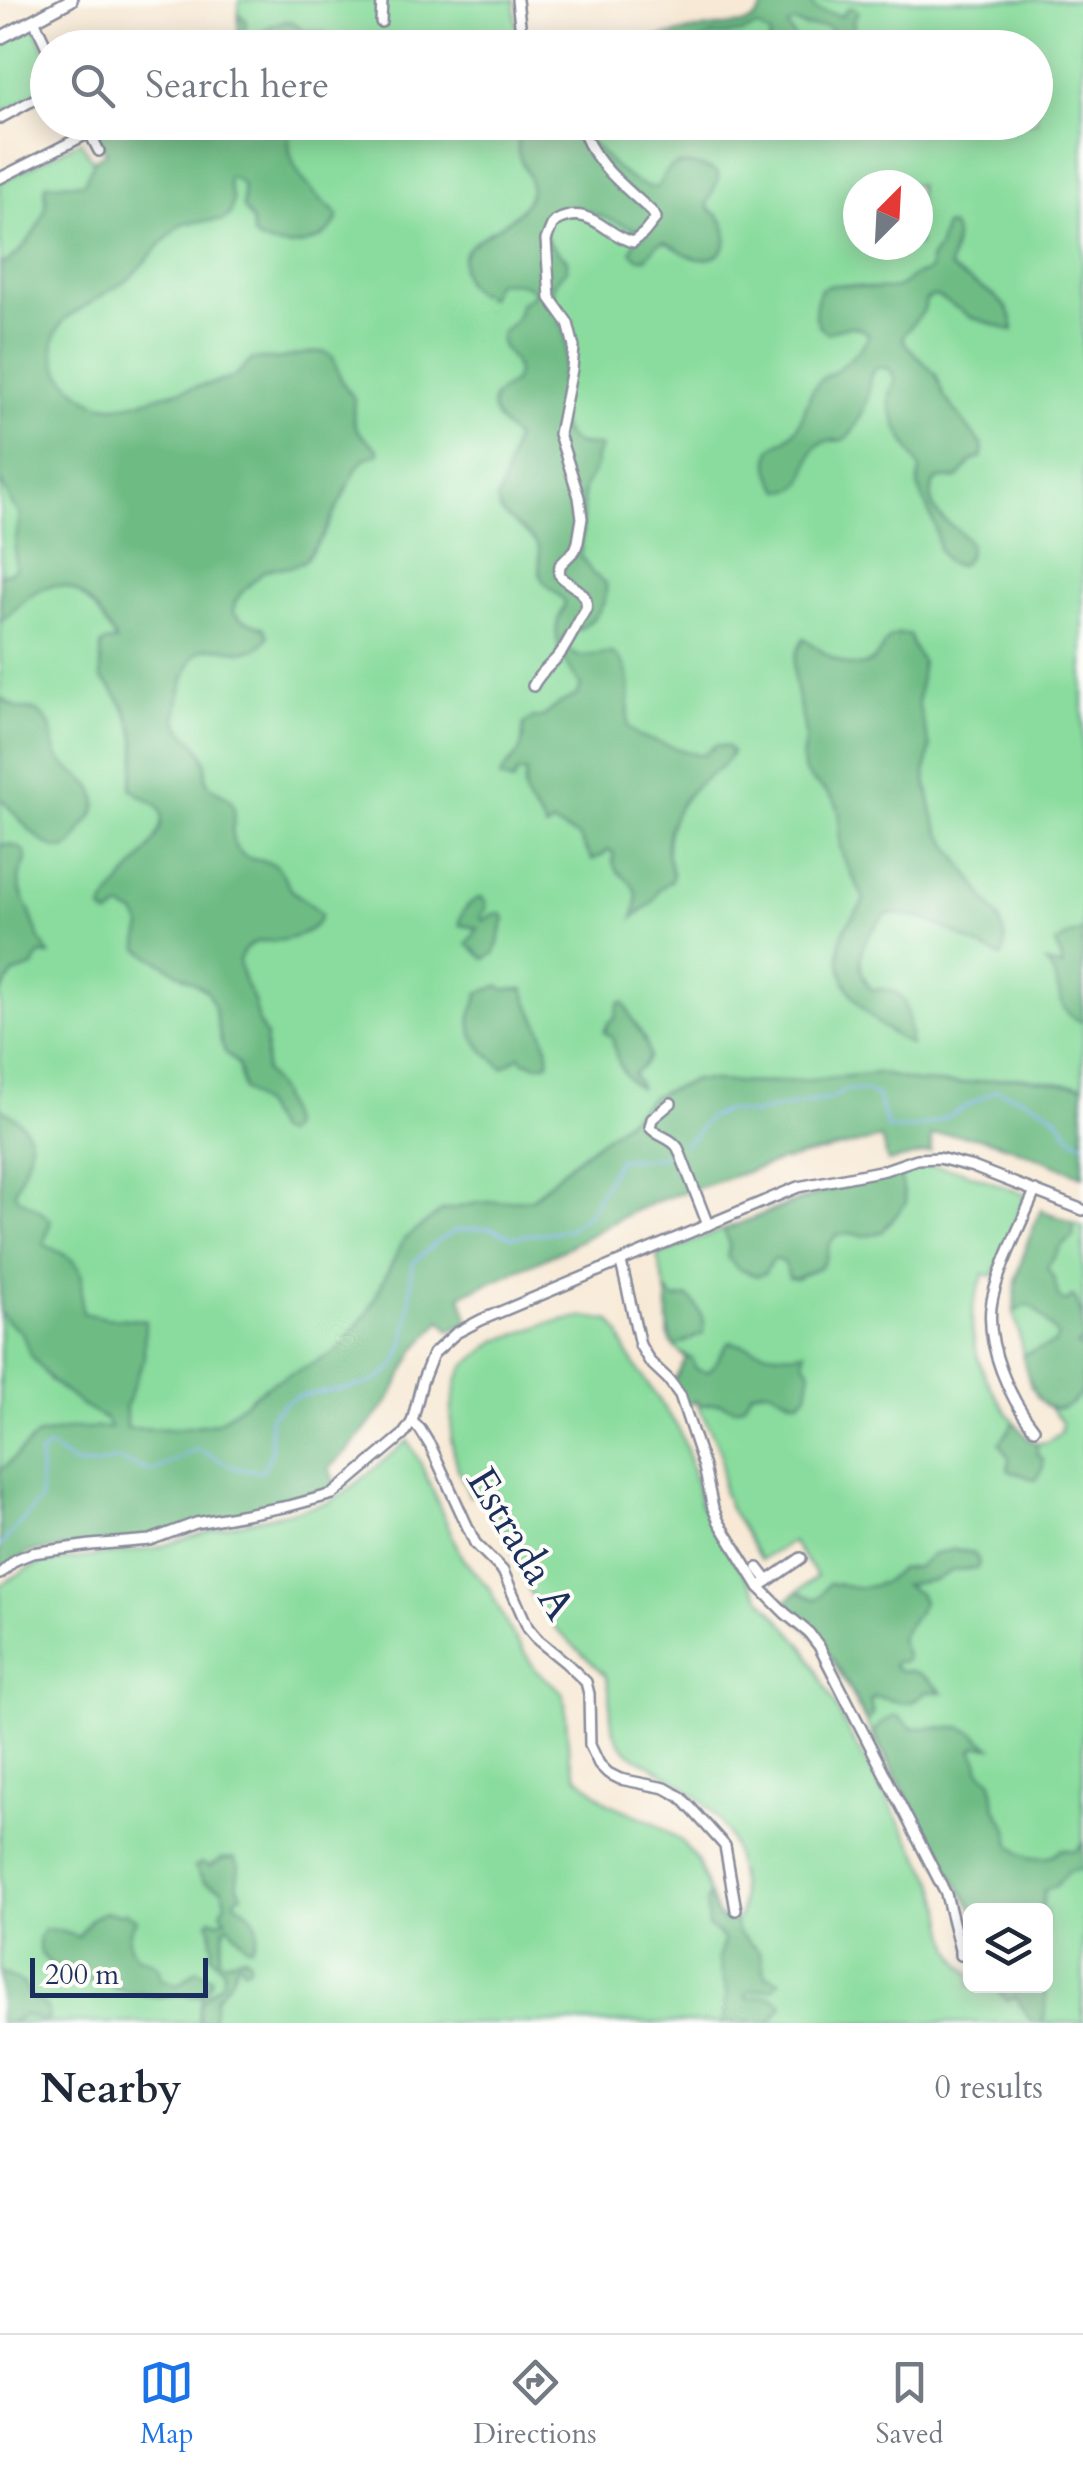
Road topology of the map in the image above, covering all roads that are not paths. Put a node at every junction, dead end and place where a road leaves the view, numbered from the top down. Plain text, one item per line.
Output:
1 (71, 0) edge
2 (382, 0) edge
3 (517, 0) edge
4 (34, 20) junction
5 (381, 22) dead end
6 (39, 30) edge
7 (521, 30) edge
8 (0, 38) edge
9 (30, 102) edge
10 (0, 118) edge
11 (65, 140) edge
12 (93, 140) edge
13 (587, 140) edge
14 (99, 151) dead end
15 (0, 178) edge
16 (533, 686) dead end
17 (672, 1102) dead end
18 (1035, 1191) junction
19 (1083, 1210) edge
20 (708, 1225) junction
21 (621, 1262) junction
22 (412, 1422) junction
23 (1034, 1429) dead end
24 (801, 1558) dead end
25 (758, 1568) dead end
26 (0, 1574) edge
27 (764, 1584) junction
28 (736, 1910) dead end
29 (960, 1950) dead end

1 - 4 main road
2 - 5 street
3 - 7 street
4 - 6 street
4 - 8 main road
9 - 10 street
11 - 15 street
12 - 14 street
13 - 16 street
17 - 20 street
18 - 19 street
18 - 20 street
18 - 23 street
20 - 21 street
21 - 22 street
21 - 27 street
22 - 26 street
22 - 28 street, Estrada A
24 - 27 street
25 - 27 street
27 - 29 street

